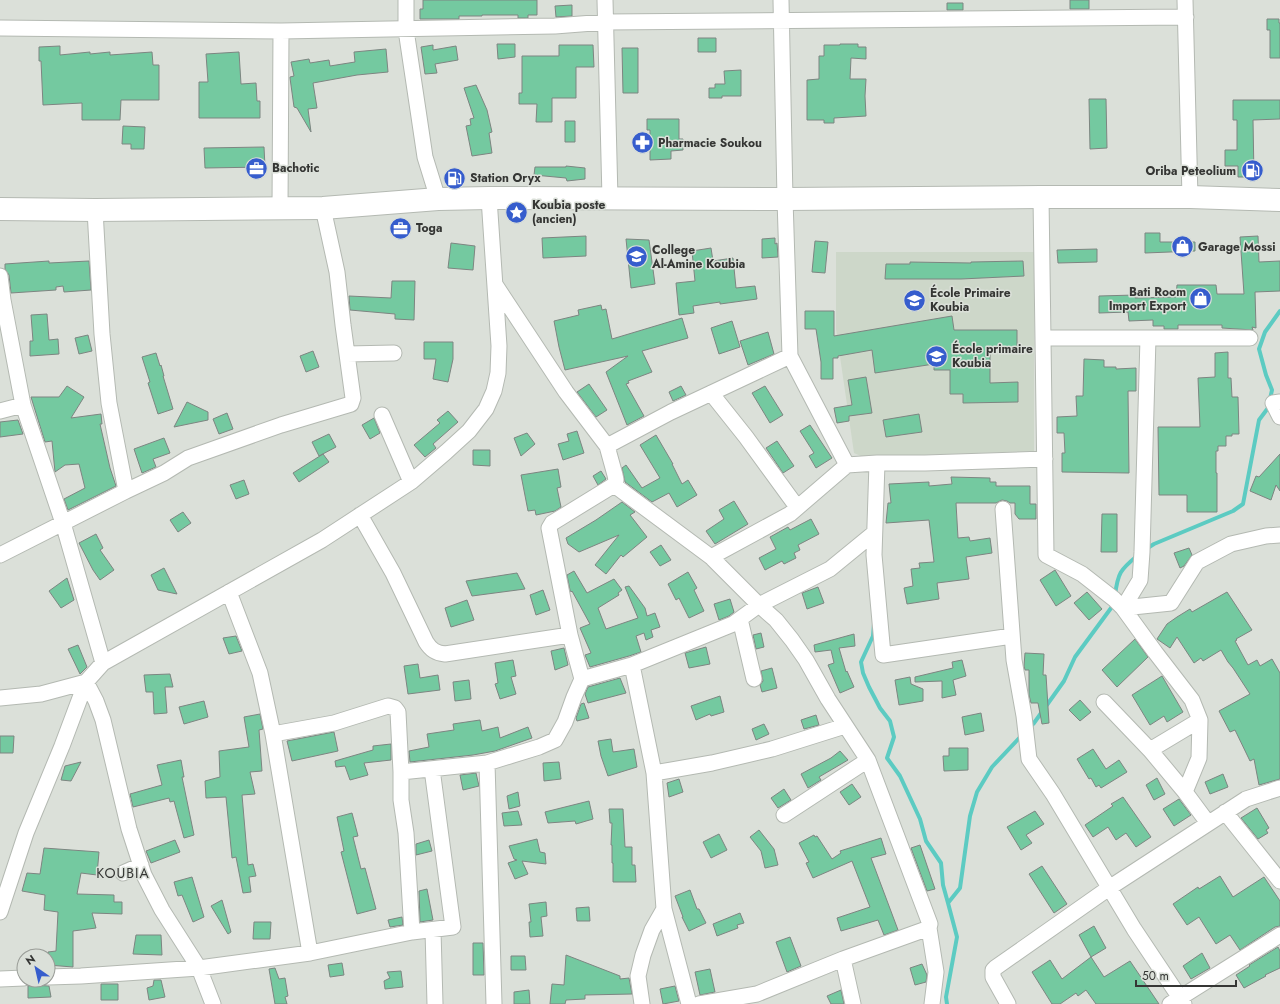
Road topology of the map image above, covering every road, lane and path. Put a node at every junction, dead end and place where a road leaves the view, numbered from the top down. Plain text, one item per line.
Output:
1 (406, 0) edge
2 (605, 0) edge
3 (781, 0) edge
4 (1186, 0) edge
5 (1186, 17) junction
6 (782, 21) junction
7 (606, 22) junction
8 (0, 28) edge
9 (406, 30) junction
10 (281, 31) junction
11 (1042, 197) junction
12 (1190, 197) junction
13 (490, 198) junction
14 (610, 198) junction
15 (438, 199) junction
16 (785, 199) junction
17 (1280, 200) edge
18 (280, 208) junction
19 (323, 208) junction
20 (0, 209) edge
21 (95, 210) junction
22 (0, 276) edge
23 (496, 285) junction
24 (1044, 338) junction
25 (1148, 338) junction
26 (1250, 338) dead end
27 (394, 353) dead end
28 (347, 354) junction
29 (790, 356) junction
30 (711, 393) junction
31 (1280, 402) edge
32 (23, 405) junction
33 (0, 411) edge
34 (382, 414) dead end
35 (1280, 417) edge
36 (607, 446) junction
37 (1045, 459) junction
38 (877, 463) junction
39 (847, 465) junction
40 (411, 482) junction
41 (614, 485) junction
42 (126, 491) junction
43 (797, 507) junction
44 (1003, 509) dead end
45 (360, 515) junction
46 (63, 523) junction
47 (874, 533) junction
48 (1280, 535) edge
49 (0, 555) edge
50 (711, 557) junction
51 (229, 592) junction
52 (759, 605) junction
53 (1123, 608) junction
54 (740, 619) junction
55 (570, 635) junction
56 (1012, 636) junction
57 (103, 663) junction
58 (632, 664) junction
59 (582, 679) junction
60 (754, 679) dead end
61 (86, 682) junction
62 (0, 698) edge
63 (1104, 702) dead end
64 (1200, 720) junction
65 (845, 726) junction
66 (273, 734) junction
67 (1150, 750) junction
68 (868, 760) junction
69 (487, 763) junction
70 (432, 769) junction
71 (401, 772) junction
72 (654, 773) junction
73 (1280, 788) edge
74 (1185, 792) junction
75 (1225, 812) junction
76 (784, 815) dead end
77 (1208, 823) junction
78 (141, 865) junction
79 (123, 873) dead end
80 (1280, 881) edge
81 (1109, 888) junction
82 (664, 908) junction
83 (0, 912) edge
84 (929, 928) junction
85 (433, 930) junction
86 (412, 932) junction
87 (1280, 935) edge
88 (310, 953) junction
89 (843, 959) junction
90 (199, 968) junction
91 (56, 977) edge
92 (16, 978) edge
93 (0, 979) edge
94 (758, 999) edge
95 (1178, 1002) edge
96 (213, 1004) edge
97 (435, 1004) edge
98 (494, 1004) edge
99 (642, 1004) edge
100 (688, 1004) edge
101 (699, 1004) edge
102 (853, 1004) edge
103 (932, 1004) edge
104 (1008, 1004) edge

1 - 9 street
2 - 7 street
3 - 6 street
4 - 5 street
5 - 6 street
5 - 12 street
6 - 7 street
6 - 16 street
7 - 9 street
7 - 14 street
8 - 10 street
9 - 10 street
9 - 15 street
10 - 18 street
11 - 12 main road
11 - 16 main road
11 - 24 street
12 - 17 main road
13 - 14 main road
13 - 15 main road
13 - 23 street
14 - 16 main road
15 - 19 main road
16 - 29 street
18 - 19 main road
18 - 21 main road
19 - 28 street
20 - 21 main road
21 - 42 street
22 - 32 street
23 - 36 street
23 - 40 street
24 - 25 street
24 - 37 street
25 - 26 street
25 - 53 street
27 - 28 street
28 - 42 street
29 - 30 street
29 - 39 street
30 - 36 street
30 - 43 street
31 - 35 street
32 - 33 street
32 - 46 street
34 - 40 street
36 - 41 street
37 - 38 street
37 - 53 street
38 - 39 street
38 - 47 street
39 - 43 street
40 - 45 street
41 - 50 street
41 - 55 street
42 - 46 street
43 - 50 street
44 - 56 street
45 - 51 street
45 - 55 street
46 - 49 street
46 - 57 street
47 - 52 street
47 - 56 street
48 - 53 street
50 - 52 street
51 - 57 street
51 - 66 street
52 - 54 street
52 - 65 street
53 - 64 street
54 - 58 street
54 - 60 street
55 - 59 street
56 - 81 street
57 - 61 street
58 - 59 street
58 - 72 street
59 - 69 street
61 - 62 street
61 - 78 street
61 - 83 street
63 - 67 street
64 - 67 street
64 - 74 street
65 - 68 street
65 - 72 street
66 - 71 street
66 - 88 street
67 - 74 street
68 - 76 street
68 - 84 street
69 - 70 street
69 - 98 street
70 - 71 street
70 - 85 street
71 - 86 street
72 - 82 street
73 - 75 street
74 - 77 street
75 - 77 street
75 - 80 street
77 - 81 street
78 - 79 street
78 - 90 street
81 - 95 street
81 - 104 street
82 - 99 street
82 - 100 street
84 - 89 street
84 - 103 street
85 - 86 street
85 - 97 street
86 - 88 street
87 - 95 street
88 - 90 street
89 - 94 street
89 - 102 street
90 - 91 street
90 - 96 street
92 - 93 street
94 - 101 street

